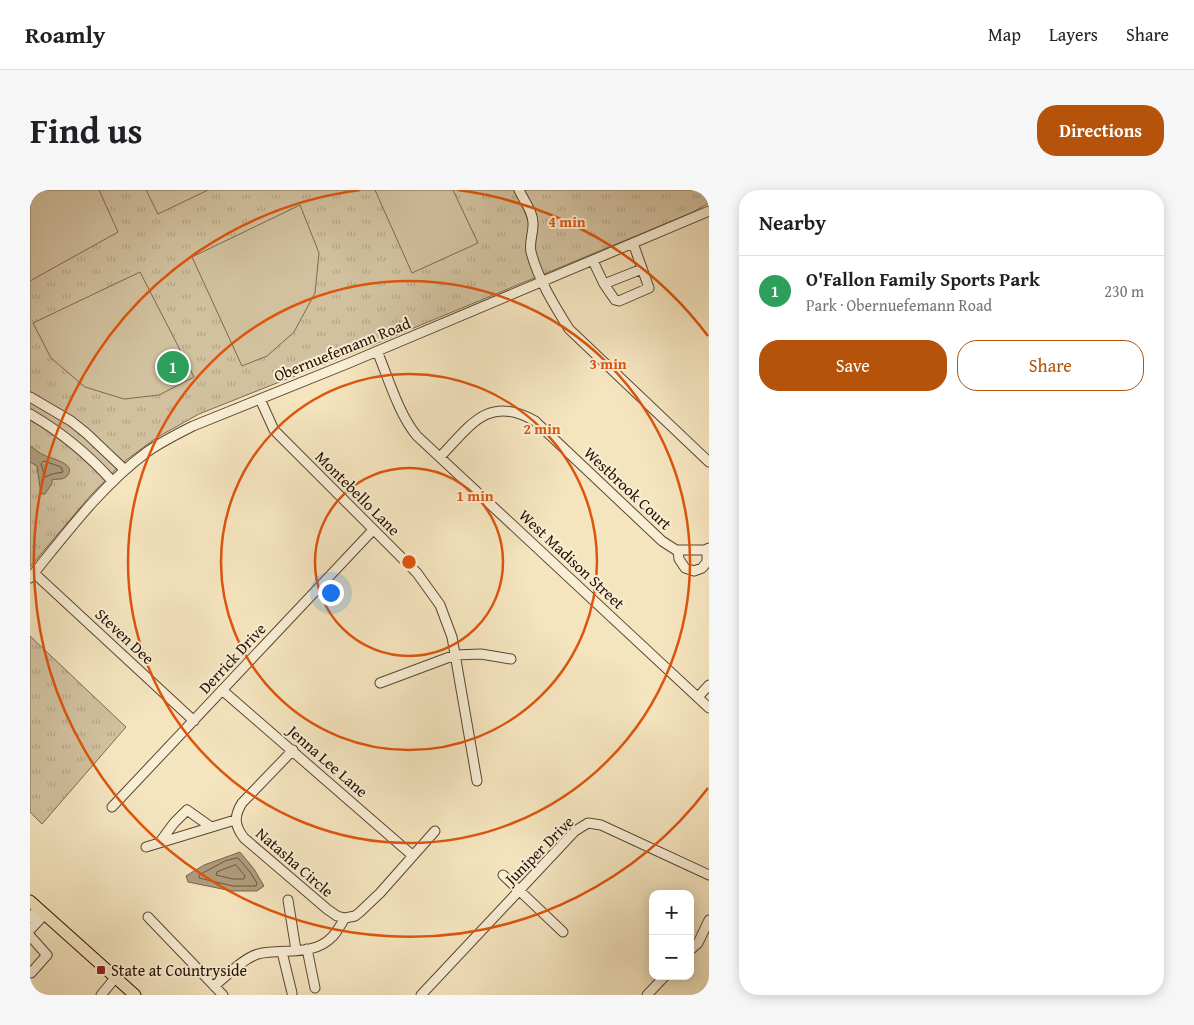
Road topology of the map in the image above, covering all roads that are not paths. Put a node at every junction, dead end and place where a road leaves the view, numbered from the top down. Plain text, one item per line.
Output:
1 (518, 190) edge
2 (709, 211) edge
3 (633, 243) junction
4 (593, 261) junction
5 (642, 269) junction
6 (542, 282) junction
7 (604, 284) junction
8 (377, 351) junction
9 (30, 397) edge
10 (260, 399) junction
11 (30, 414) edge
12 (440, 457) junction
13 (709, 462) edge
14 (125, 470) junction
15 (113, 482) junction
16 (374, 530) junction
17 (708, 548) edge
18 (678, 550) junction
19 (32, 575) edge
20 (455, 655) junction
21 (512, 659) dead end
22 (380, 683) dead end
23 (709, 685) edge
24 (222, 690) junction
25 (698, 697) junction
26 (709, 708) edge
27 (194, 721) junction
28 (293, 750) junction
29 (477, 781) dead end
30 (112, 807) dead end
31 (235, 820) junction
32 (211, 827) junction
33 (435, 831) dead end
34 (160, 842) junction
35 (146, 847) dead end
36 (412, 855) junction
37 (503, 875) dead end
38 (709, 875) edge
39 (520, 891) junction
40 (288, 900) dead end
41 (38, 908) edge
42 (148, 917) dead end
43 (30, 918) edge
44 (345, 918) junction
45 (709, 920) edge
46 (30, 930) edge
47 (563, 932) dead end
48 (30, 936) edge
49 (694, 946) edge
50 (307, 949) junction
51 (296, 950) junction
52 (282, 952) junction
53 (31, 973) edge
54 (116, 977) junction
55 (661, 980) edge
56 (214, 986) junction
57 (315, 988) dead end
58 (292, 993) dead end
59 (101, 995) edge
60 (135, 995) edge
61 (223, 995) edge
62 (421, 995) edge
63 (647, 995) edge

1 - 6 street
2 - 3 street, Obernuefemann Road
3 - 4 street, Obernuefemann Road
3 - 5 street
4 - 6 street, Obernuefemann Road
4 - 7 street
5 - 7 street
5 - 7 street
6 - 8 street, Obernuefemann Road
6 - 13 street
8 - 10 street, Obernuefemann Road
8 - 12 street, West Madison Street
9 - 14 street
10 - 14 street, Obernuefemann Road
10 - 16 street, Montebello Lane
11 - 15 street
12 - 18 street, Westbrook Court
12 - 25 street, West Madison Street
14 - 15 street, Obernuefemann Road
15 - 19 street, Obernuefemann Road
16 - 20 street, Montebello Lane
16 - 24 street, Derrick Drive
17 - 18 street, Westbrook Court
17 - 18 street, Westbrook Court
19 - 27 street, Steven Dee
20 - 21 street
20 - 22 street
20 - 29 street, Montebello Lane
23 - 25 street
24 - 27 street, Derrick Drive
24 - 28 street, Jenna Lee Lane
25 - 26 street, West Madison Street
27 - 30 street, Derrick Drive
28 - 31 street
28 - 36 street, Jenna Lee Lane
31 - 32 street
31 - 44 street, Natasha Circle
32 - 34 street
32 - 34 street
33 - 36 street
34 - 35 street
36 - 44 street
37 - 39 street
38 - 39 street, Juniper Drive
39 - 47 street
39 - 62 street, Juniper Drive
40 - 51 street
41 - 43 street
41 - 46 street
41 - 54 main road
42 - 56 street
44 - 50 street
45 - 49 street
48 - 53 street
50 - 51 street
50 - 57 street
51 - 52 street
52 - 56 street
52 - 58 street
54 - 59 street
54 - 60 main road
55 - 63 street
56 - 61 street

